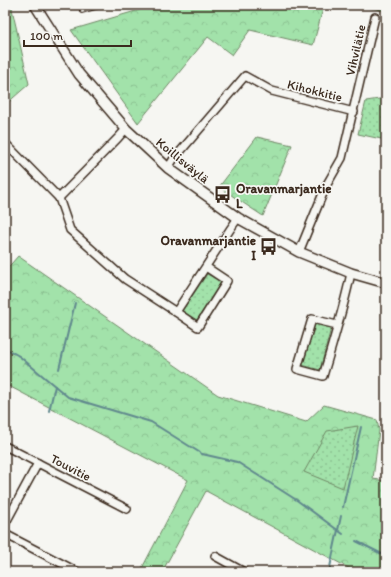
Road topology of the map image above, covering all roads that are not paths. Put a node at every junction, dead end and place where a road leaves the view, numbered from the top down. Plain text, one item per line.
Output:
1 (35, 5) edge
2 (102, 5) edge
3 (82, 11) dead end
4 (375, 17) dead end
5 (354, 112) junction
6 (126, 129) junction
7 (5, 144) edge
8 (168, 168) junction
9 (59, 198) junction
10 (238, 218) junction
11 (299, 252) junction
12 (206, 267) junction
13 (350, 273) junction
14 (386, 283) edge
15 (176, 312) junction
16 (337, 325) junction
17 (5, 446) edge
18 (38, 463) junction
19 (127, 509) dead end
20 (5, 524) edge
21 (5, 534) edge
22 (215, 556) dead end
23 (78, 572) edge
24 (244, 572) edge

1 - 6 street, Koillisväylä
2 - 3 lane
4 - 5 street, Vihvilätie
5 - 8 street, Kihokkitie
5 - 11 street, Kihokkitie
6 - 8 street, Koillisväylä
6 - 9 street
7 - 9 street
8 - 10 street, Koillisväylä
9 - 15 street
10 - 11 street, Koillisväylä
10 - 12 street
11 - 13 street, Koillisväylä
12 - 15 street
12 - 15 street
13 - 14 street, Koillisväylä
13 - 16 street
16 - 16 street
17 - 18 street, Touvitie
18 - 19 street, Touvitie
18 - 20 street
21 - 23 street
22 - 24 street

